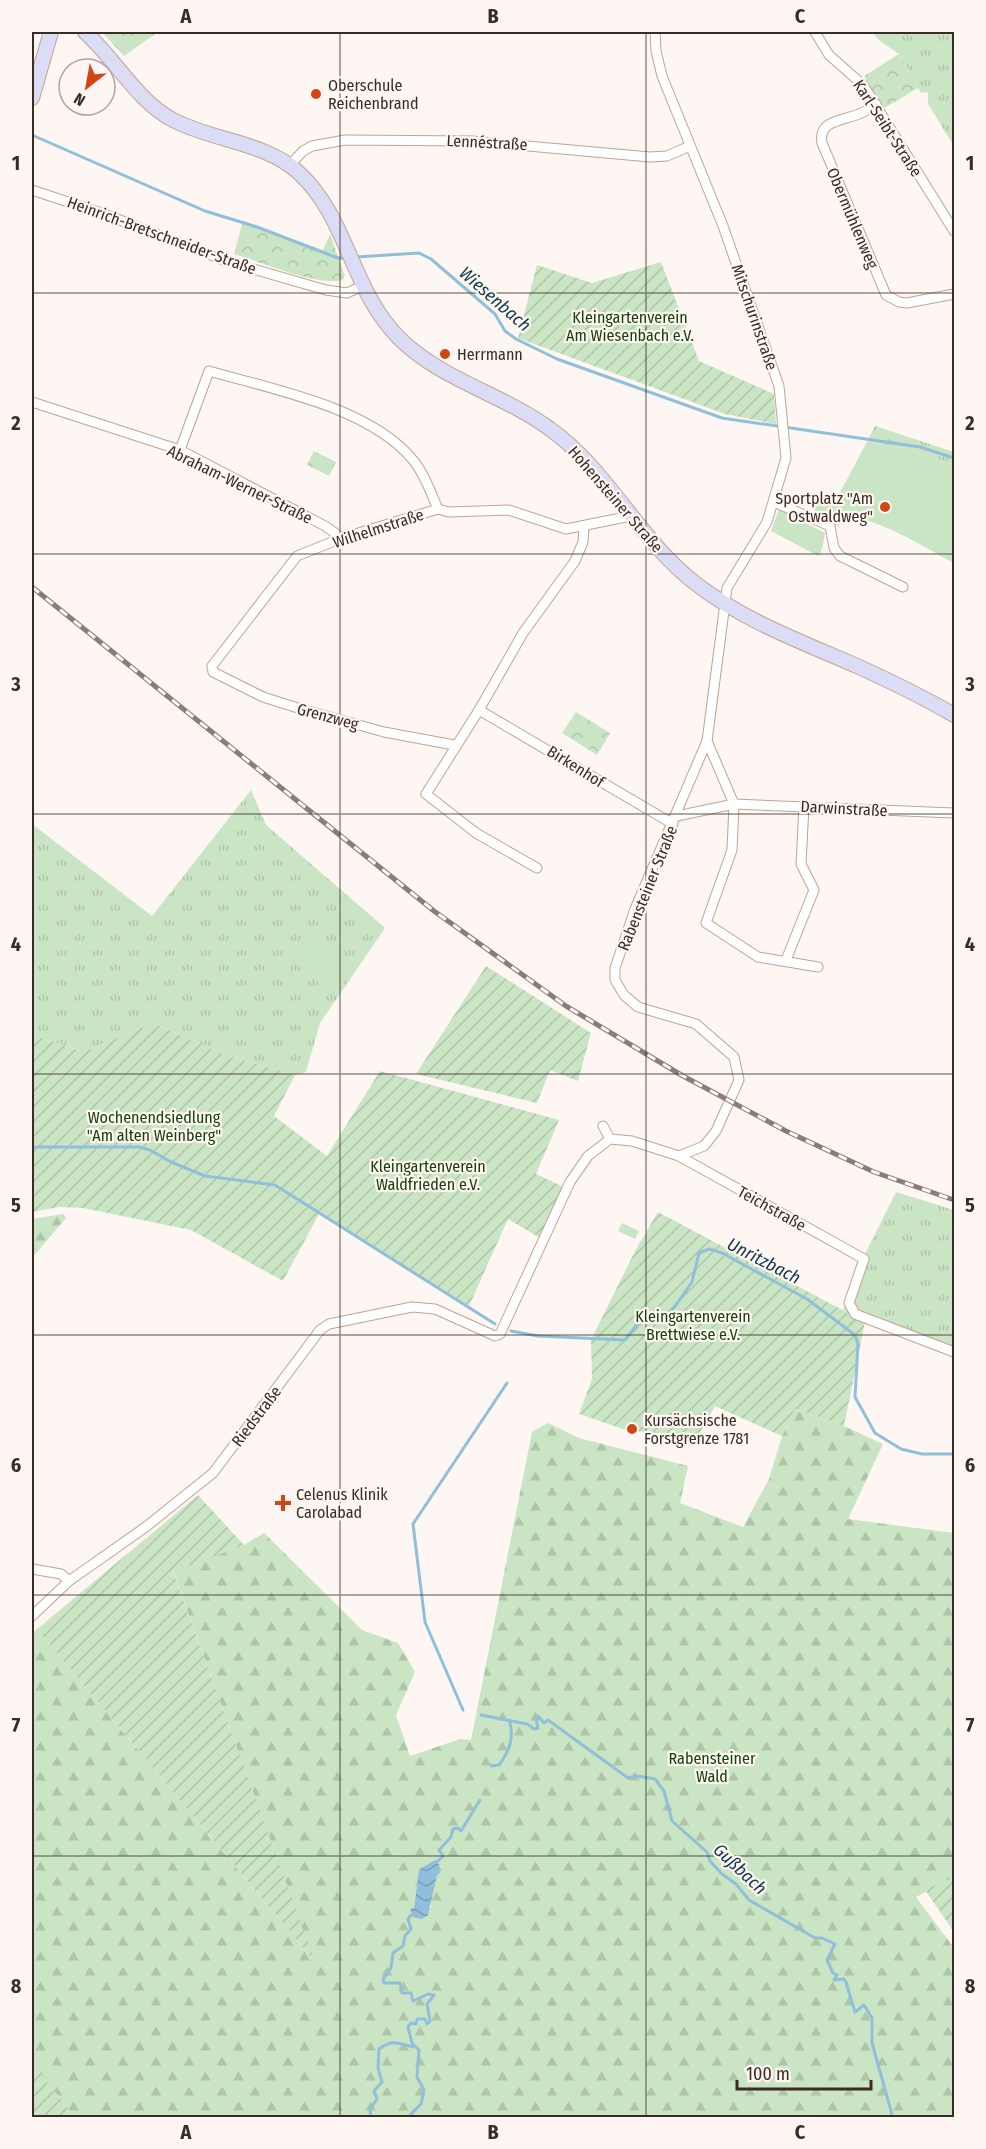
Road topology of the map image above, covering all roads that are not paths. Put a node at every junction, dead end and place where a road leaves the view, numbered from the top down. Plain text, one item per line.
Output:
1 (51, 32) edge
2 (85, 32) edge
3 (655, 32) edge
4 (815, 32) edge
5 (32, 98) edge
6 (876, 104) junction
7 (690, 146) junction
8 (290, 165) junction
9 (32, 190) edge
10 (954, 231) edge
11 (362, 286) junction
12 (954, 294) edge
13 (32, 402) edge
14 (180, 450) junction
15 (774, 502) junction
16 (438, 509) junction
17 (632, 516) junction
18 (584, 527) junction
19 (342, 538) junction
20 (903, 587) dead end
21 (724, 602) junction
22 (212, 666) joint
23 (479, 710) junction
24 (954, 715) edge
25 (707, 741) junction
26 (454, 745) junction
27 (734, 804) junction
28 (804, 806) junction
29 (954, 813) edge
30 (675, 820) junction
31 (537, 868) dead end
32 (786, 960) junction
33 (818, 967) dead end
34 (603, 1126) dead end
35 (610, 1139) junction
36 (679, 1156) junction
37 (954, 1352) edge
38 (32, 1569) edge
39 (69, 1581) junction
40 (32, 1616) edge

1 - 5 main road
2 - 8 main road, Hohensteiner Straße
3 - 7 street, Mitschurinstraße
4 - 6 street, Karl-Seibt-Straße
6 - 10 street, Karl-Seibt-Straße
6 - 12 street, Obermühlenweg
7 - 8 street, Lennéstraße
7 - 15 street, Mitschurinstraße
8 - 11 main road, Hohensteiner Straße
9 - 11 street, Heinrich-Bretschneider-Straße
11 - 17 main road, Hohensteiner Straße
13 - 14 street, Abraham-Werner-Straße
14 - 16 street
14 - 19 street, Abraham-Werner-Straße
15 - 20 street
15 - 21 street, Mitschurinstraße
16 - 18 street, Wilhelmstraße
16 - 19 street, Wilhelmstraße
17 - 18 street, Wilhelmstraße
17 - 21 main road, Hohensteiner Straße
18 - 23 street
19 - 22 street, Wilhelmstraße
21 - 24 main road, Hohensteiner Straße
21 - 25 street, Rabensteiner Straße
22 - 26 street, Grenzweg
23 - 26 street
23 - 30 street, Birkenhof
25 - 27 street
25 - 30 street, Rabensteiner Straße
26 - 31 street
27 - 28 street, Darwinstraße
27 - 30 street, Darwinstraße
27 - 32 street
28 - 29 street, Darwinstraße
28 - 32 street
30 - 36 street, Rabensteiner Straße
32 - 33 street
34 - 35 street
35 - 36 street
35 - 39 street, Riedstraße
36 - 37 street, Teichstraße
38 - 39 street
39 - 40 street, Riedstraße

